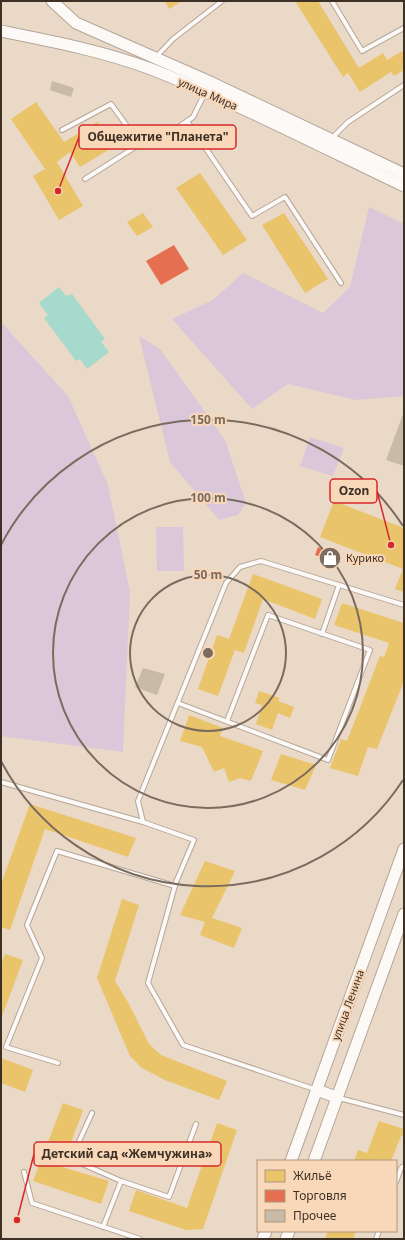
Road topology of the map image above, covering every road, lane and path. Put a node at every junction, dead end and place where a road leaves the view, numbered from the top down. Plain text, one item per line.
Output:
1 (52, 1) edge
2 (222, 1) edge
3 (332, 1) edge
4 (404, 28) edge
5 (1, 32) edge
6 (156, 57) junction
7 (210, 82) junction
8 (404, 85) edge
9 (206, 92) junction
10 (187, 121) junction
11 (62, 130) dead end
12 (140, 144) junction
13 (329, 144) junction
14 (404, 174) edge
15 (85, 179) dead end
16 (404, 186) edge
17 (341, 283) dead end
18 (339, 585) junction
19 (404, 605) edge
20 (322, 634) junction
21 (178, 703) junction
22 (227, 721) junction
23 (1, 782) edge
24 (143, 822) junction
25 (404, 848) edge
26 (175, 886) junction
27 (404, 914) edge
28 (58, 1063) dead end
29 (317, 1090) junction
30 (336, 1097) junction
31 (92, 1113) dead end
32 (404, 1115) edge
33 (196, 1124) dead end
34 (291, 1160) edge
35 (314, 1160) edge
36 (404, 1166) edge
37 (24, 1172) dead end
38 (397, 1179) edge
39 (121, 1180) junction
40 (103, 1227) junction
41 (140, 1239) edge

1 - 6 main road, улица Мира
2 - 6 lane
3 - 4 lane
5 - 9 main road, улица Мира
6 - 7 main road, улица Мира
7 - 9 lane
7 - 13 main road, улица Мира
8 - 13 lane
9 - 10 lane
9 - 13 main road, улица Мира
10 - 12 lane
10 - 17 lane
11 - 12 lane
12 - 15 lane
13 - 14 main road, улица Мира
13 - 16 main road, улица Мира
18 - 19 lane
18 - 20 lane
18 - 21 lane
20 - 22 lane
20 - 22 lane
21 - 22 lane
21 - 24 lane
23 - 24 lane
24 - 26 lane
25 - 29 main road, улица Ленина
26 - 28 lane
26 - 29 lane
27 - 30 main road, улица Ленина
29 - 30 main road
29 - 34 main road, улица Ленина
30 - 32 lane
30 - 35 main road, улица Ленина
31 - 39 lane
33 - 39 lane
36 - 38 lane
37 - 40 lane
39 - 40 lane
40 - 41 lane

